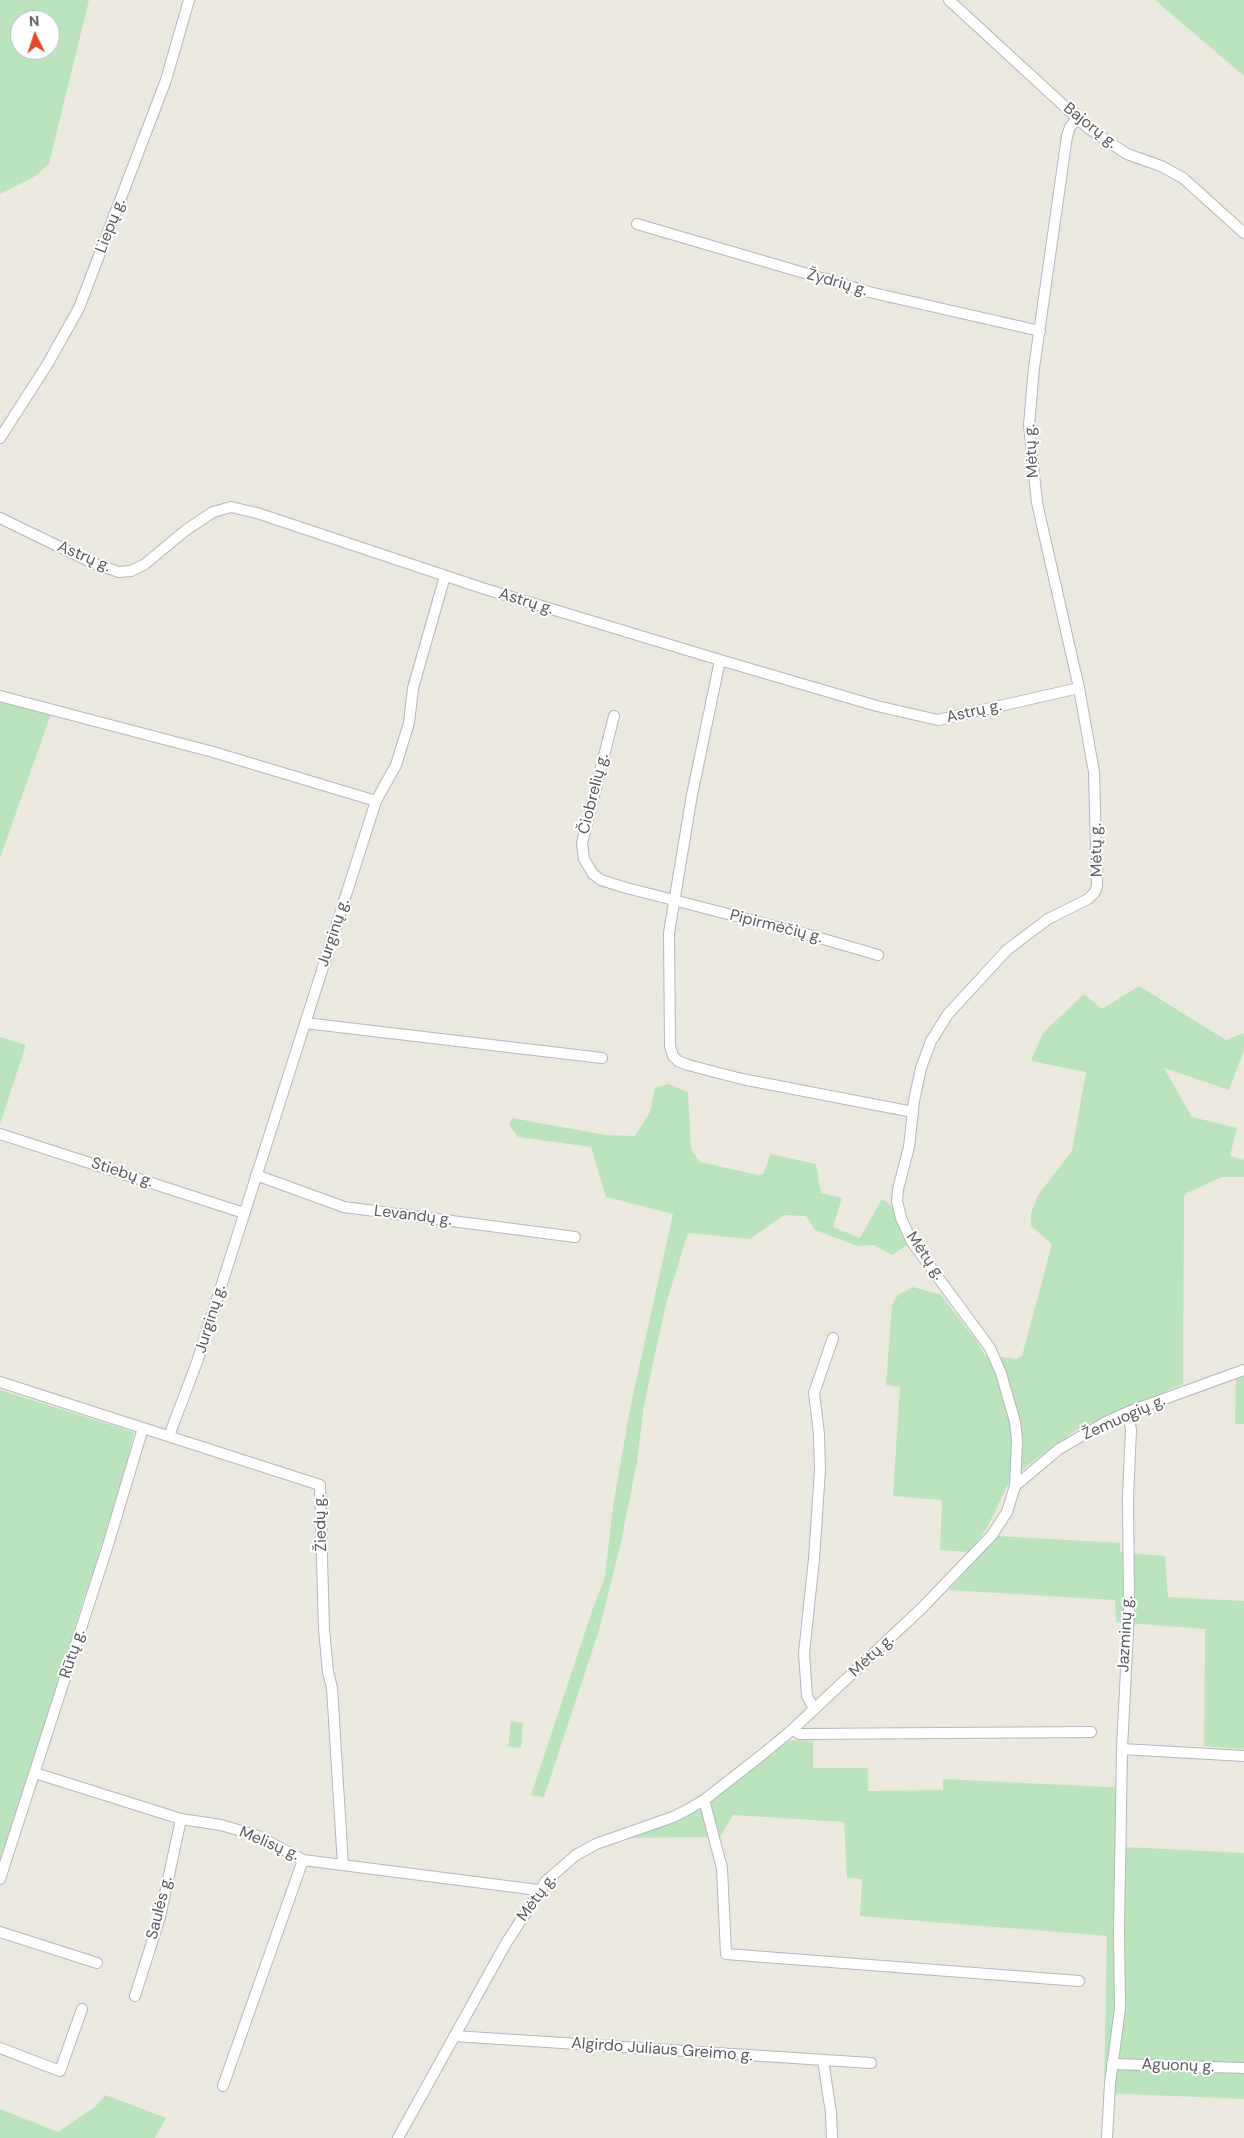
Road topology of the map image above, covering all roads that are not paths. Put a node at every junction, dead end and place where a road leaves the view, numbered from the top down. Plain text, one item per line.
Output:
1 (189, 0) edge
2 (949, 0) edge
3 (1077, 119) junction
4 (637, 224) dead end
5 (1244, 234) edge
6 (1040, 331) junction
7 (0, 438) edge
8 (0, 518) edge
9 (445, 576) junction
10 (720, 660) junction
11 (1079, 688) junction
12 (0, 696) edge
13 (614, 716) dead end
14 (376, 801) junction
15 (674, 901) junction
16 (878, 955) dead end
17 (304, 1023) junction
18 (602, 1058) dead end
19 (913, 1112) junction
20 (0, 1134) edge
21 (256, 1175) junction
22 (244, 1213) junction
23 (575, 1238) dead end
24 (833, 1338) dead end
25 (1244, 1370) edge
26 (0, 1382) edge
27 (1128, 1412) junction
28 (143, 1428) junction
29 (169, 1436) junction
30 (1015, 1486) junction
31 (814, 1709) junction
32 (792, 1729) junction
33 (1091, 1732) dead end
34 (1122, 1749) junction
35 (1244, 1756) edge
36 (35, 1772) junction
37 (704, 1800) junction
38 (181, 1819) junction
39 (303, 1860) junction
40 (344, 1865) junction
41 (0, 1879) edge
42 (538, 1890) junction
43 (0, 1932) edge
44 (97, 1963) dead end
45 (1079, 1981) dead end
46 (135, 1996) dead end
47 (82, 2009) dead end
48 (454, 2036) junction
49 (0, 2048) edge
50 (823, 2060) junction
51 (870, 2063) dead end
52 (1112, 2064) junction
53 (1244, 2068) edge
54 (223, 2086) dead end
55 (398, 2138) edge
56 (832, 2138) edge
57 (1107, 2138) edge

1 - 7 street, Liepų g.
2 - 3 street, Bajorų g.
3 - 5 street, Bajorų g.
3 - 6 street, Mėtų g.
4 - 6 street, Žydrių g.
6 - 11 street, Mėtų g.
8 - 9 street, Astrų g.
9 - 10 street, Astrų g.
9 - 14 street, Jurginų g.
10 - 11 street, Astrų g.
10 - 15 street
11 - 19 street, Mėtų g.
12 - 14 street
13 - 15 street, Čiobrelių g.
14 - 17 street, Jurginų g.
15 - 16 street, Pipirmėčių g.
15 - 19 street
17 - 18 street
17 - 21 street, Jurginų g.
19 - 30 street, Mėtų g.
20 - 22 street, Stiebų g.
21 - 22 street, Jurginų g.
21 - 23 street, Levandų g.
22 - 29 street, Jurginų g.
24 - 31 street
25 - 27 street, Žemuogių g.
26 - 28 street, Žiedų g.
27 - 30 street, Žemuogių g.
27 - 34 street, Jazminų g.
28 - 29 street, Žiedų g.
28 - 36 street, Rūtų g.
29 - 40 street, Žiedų g.
30 - 31 street, Mėtų g.
31 - 32 street, Mėtų g.
32 - 33 street
32 - 37 street, Mėtų g.
34 - 35 street
34 - 52 street, Jazminų g.
36 - 38 street, Melisų g.
36 - 41 street, Rūtų g.
37 - 42 street, Mėtų g.
37 - 45 street
38 - 39 street, Melisų g.
38 - 46 street, Saulės g.
39 - 40 street, Melisų g.
39 - 54 street
40 - 42 street, Melisų g.
42 - 48 street, Mėtų g.
43 - 44 street
47 - 49 street
48 - 50 street, Algirdo Juliaus Greimo g.
48 - 55 street, Mėtų g.
50 - 51 street, Algirdo Juliaus Greimo g.
50 - 56 street
52 - 53 street, Aguonų g.
52 - 57 street, Jazminų g.

